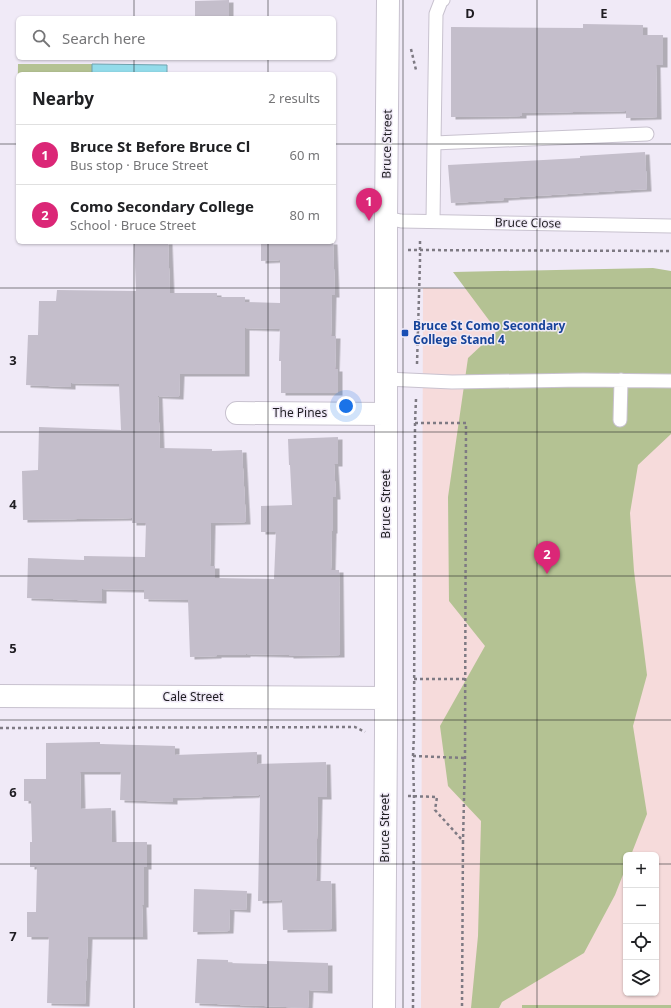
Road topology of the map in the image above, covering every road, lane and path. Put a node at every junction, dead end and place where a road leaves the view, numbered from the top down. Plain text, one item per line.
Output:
1 (388, 0) edge
2 (444, 0) edge
3 (647, 134) dead end
4 (434, 143) junction
5 (386, 218) junction
6 (432, 221) junction
7 (671, 226) edge
8 (386, 249) junction
9 (420, 250) junction
10 (671, 251) edge
11 (386, 379) junction
12 (416, 380) junction
13 (621, 380) junction
14 (671, 381) edge
15 (237, 413) dead end
16 (386, 414) junction
17 (620, 420) dead end
18 (415, 422) junction
19 (414, 679) junction
20 (465, 679) junction
21 (0, 696) edge
22 (386, 698) junction
23 (0, 728) edge
24 (368, 733) dead end
25 (413, 756) junction
26 (465, 758) junction
27 (386, 796) junction
28 (414, 796) junction
29 (463, 841) junction
30 (384, 1008) edge
31 (413, 1008) edge
32 (462, 1008) edge

1 - 5 street, Bruce Street
2 - 4 lane
3 - 4 lane
4 - 6 lane
5 - 6 lane, Bruce Close
5 - 8 street, Bruce Street
6 - 7 lane, Bruce Close
8 - 9 path
8 - 11 street, Bruce Street
9 - 10 path
9 - 12 path
11 - 12 lane
11 - 16 street, Bruce Street
12 - 13 lane
12 - 18 path
13 - 14 lane
13 - 17 lane
15 - 16 street, The Pines
16 - 22 street, Bruce Street
18 - 19 path
18 - 20 path
19 - 20 path
19 - 25 path
20 - 26 path
21 - 22 street, Cale Street
22 - 27 street, Bruce Street
23 - 24 path
25 - 26 path
25 - 28 path
26 - 29 path
27 - 28 path
27 - 30 street, Bruce Street
28 - 29 path
28 - 31 path
29 - 32 path

